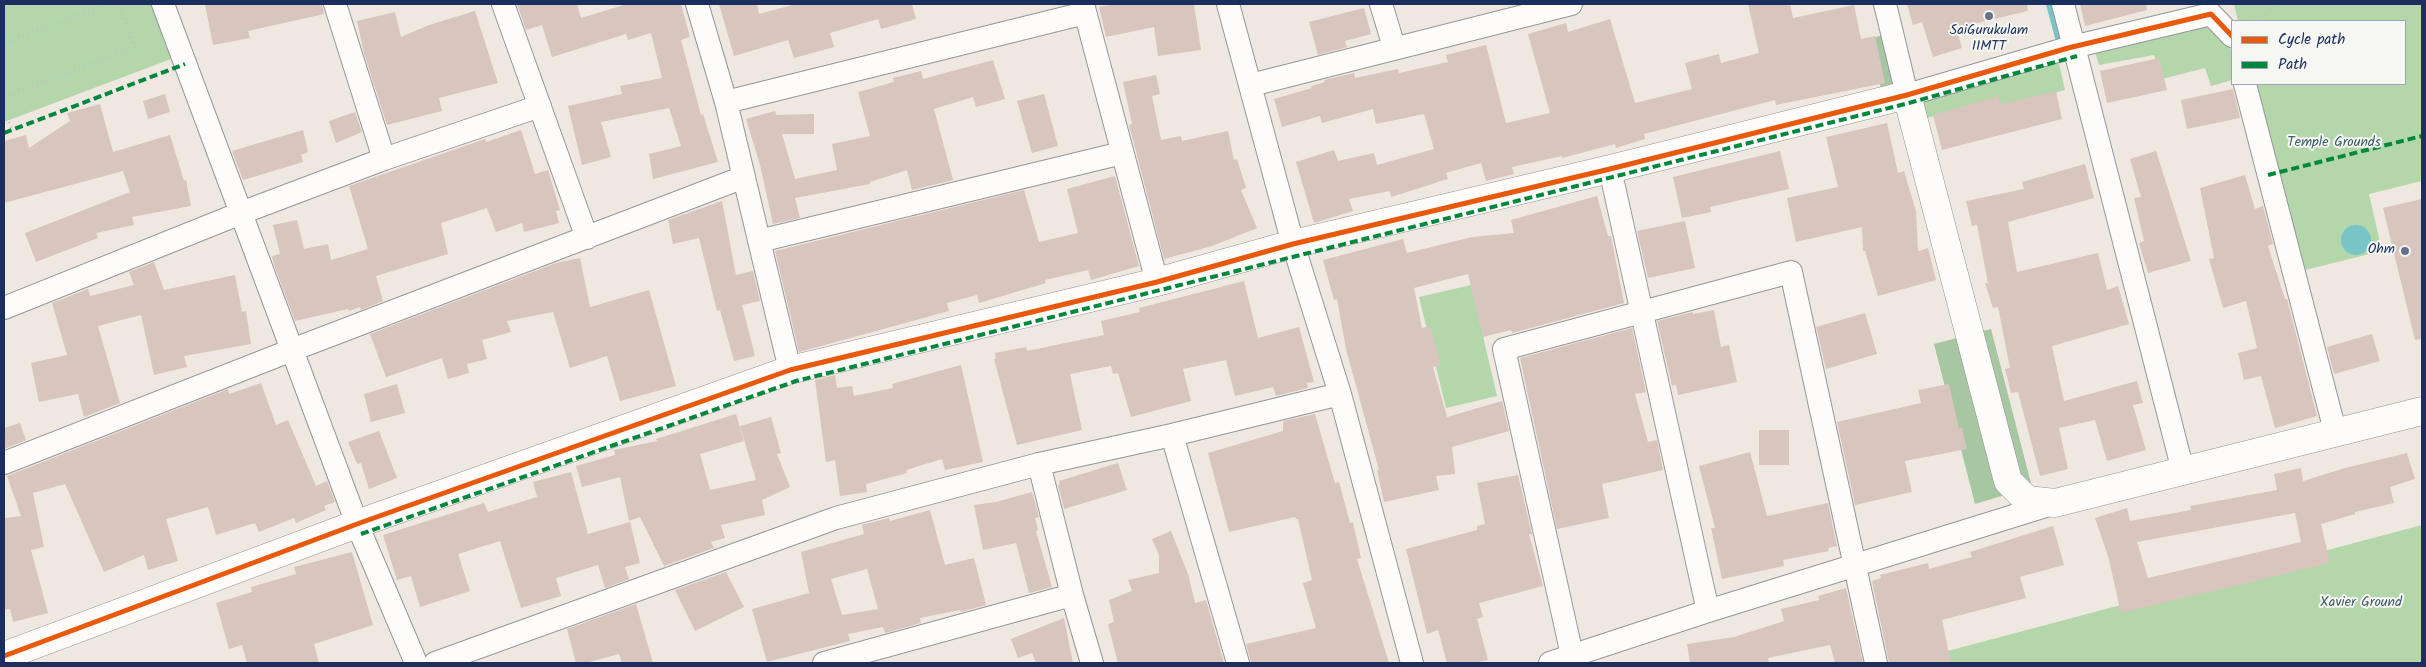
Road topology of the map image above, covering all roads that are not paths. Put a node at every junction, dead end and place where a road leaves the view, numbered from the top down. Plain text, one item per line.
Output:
1 (163, 4) edge
2 (335, 4) edge
3 (503, 4) edge
4 (698, 4) edge
5 (1228, 4) edge
6 (1381, 4) edge
7 (1572, 4) edge
8 (1885, 4) edge
9 (2063, 4) edge
10 (1544, 7) edge
11 (1084, 8) edge
12 (2231, 35) edge
13 (1394, 47) junction
14 (2074, 47) junction
15 (1251, 85) junction
16 (2244, 85) edge
17 (1907, 95) junction
18 (726, 102) junction
19 (540, 106) junction
20 (1122, 153) junction
21 (384, 159) junction
22 (1610, 169) junction
23 (744, 177) junction
24 (240, 212) junction
25 (587, 238) junction
26 (759, 241) junction
27 (1293, 244) junction
28 (1157, 282) junction
29 (4, 308) edge
30 (1643, 313) junction
31 (292, 350) junction
32 (790, 370) junction
33 (1340, 394) junction
34 (2422, 411) edge
35 (2335, 431) junction
36 (1172, 435) junction
37 (4, 463) edge
38 (1039, 464) junction
39 (2183, 471) junction
40 (2055, 503) junction
41 (357, 524) junction
42 (1856, 565) junction
43 (1072, 594) junction
44 (1708, 611) junction
45 (1572, 655) junction
46 (4, 656) edge
47 (416, 663) edge
48 (435, 663) edge
49 (824, 663) edge
50 (1092, 663) edge
51 (1238, 663) edge
52 (1412, 663) edge
53 (1550, 663) edge
54 (1876, 663) edge

1 - 24 street
2 - 21 street
3 - 19 street
4 - 18 street
5 - 15 street
6 - 13 street
7 - 10 street
8 - 17 street
9 - 14 street
10 - 13 street
11 - 18 street
11 - 20 street
12 - 14 street
13 - 15 street
14 - 17 street
14 - 39 street
15 - 27 street
16 - 35 street
17 - 22 street
17 - 40 street
18 - 23 street
19 - 21 street
19 - 25 street
20 - 26 street
20 - 28 street
21 - 24 street
22 - 27 street
22 - 30 street
23 - 25 street
23 - 26 street
24 - 29 street
24 - 31 street
25 - 31 street
26 - 32 street
27 - 28 street
27 - 33 street
28 - 32 street
30 - 42 street
30 - 44 street
30 - 45 street
31 - 37 street
31 - 41 street
32 - 41 street
33 - 36 street
33 - 52 street
34 - 35 street
35 - 39 street
36 - 38 street
36 - 51 street
38 - 43 street
38 - 48 street
39 - 40 street
40 - 42 street
41 - 46 street
41 - 47 street
42 - 44 street
42 - 54 street
43 - 49 street
43 - 50 street
44 - 45 street
45 - 53 street

